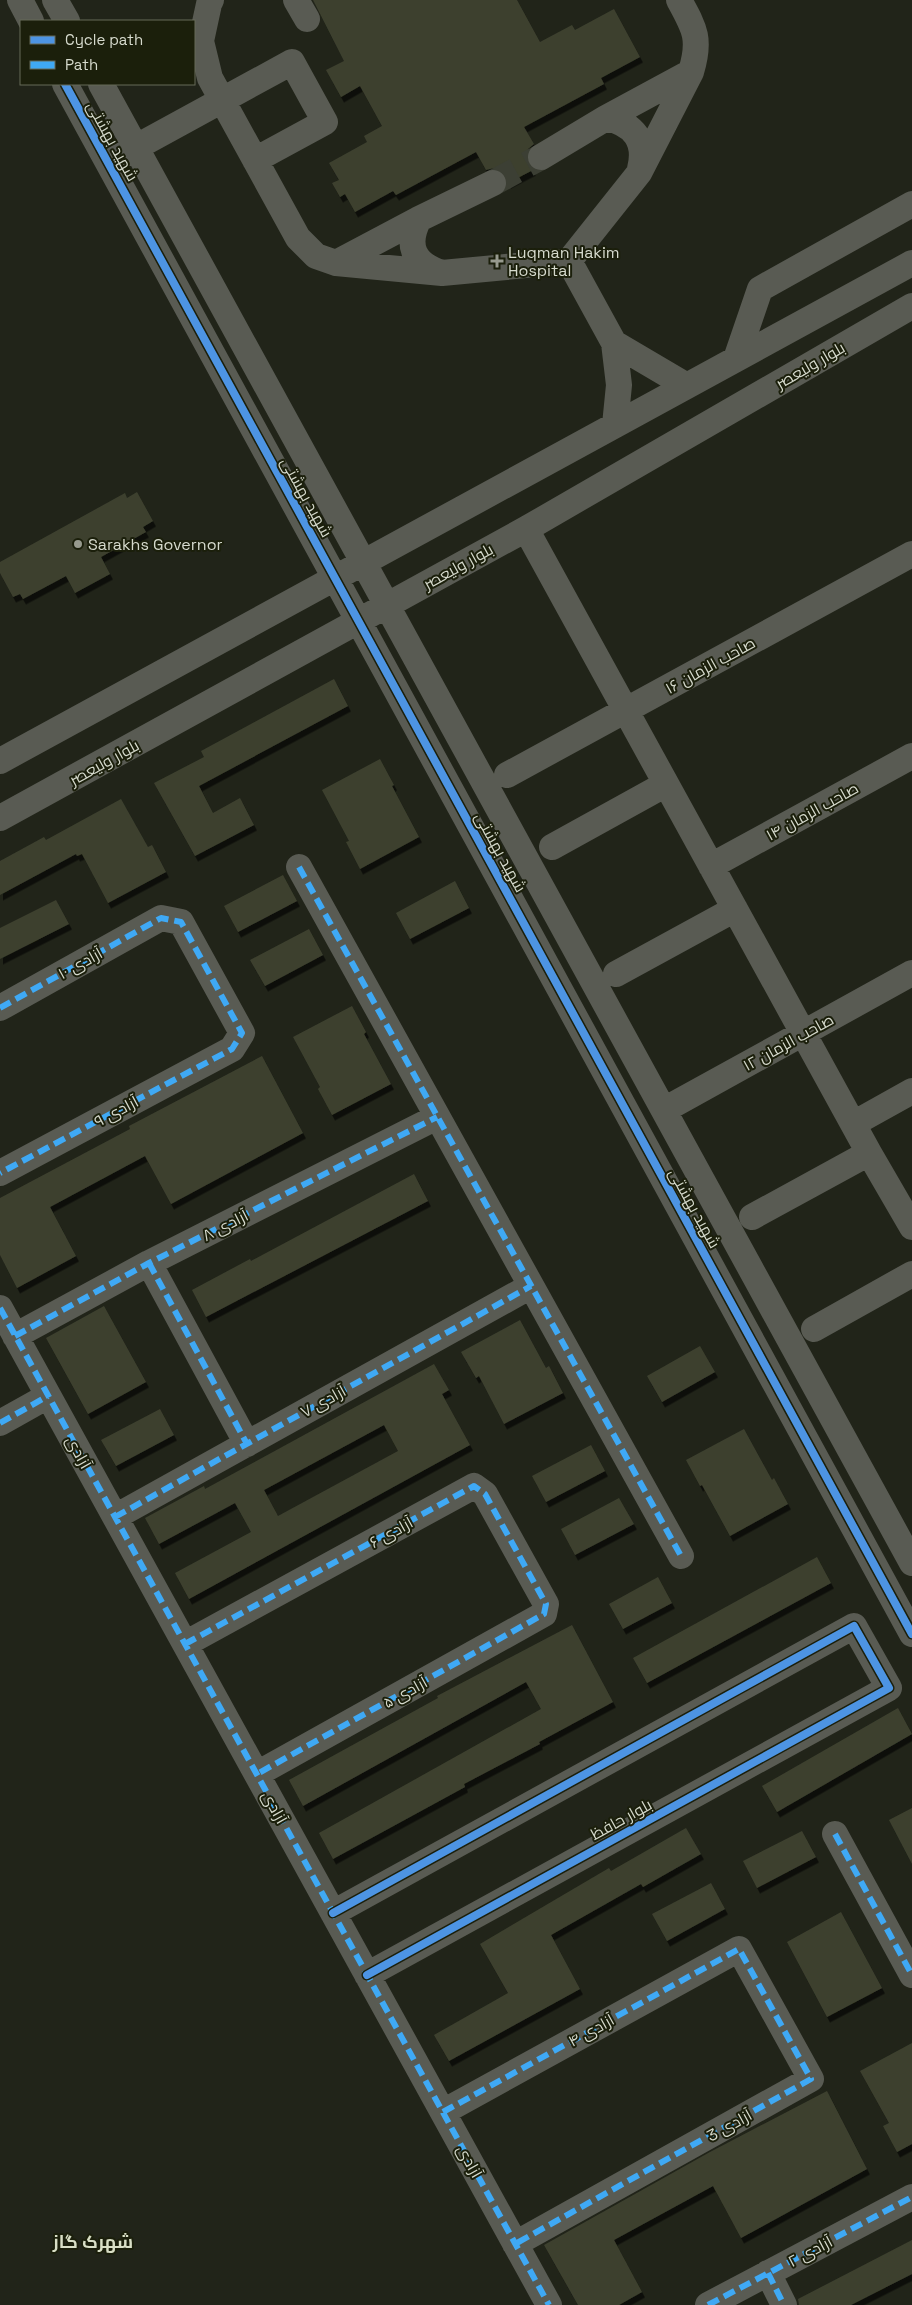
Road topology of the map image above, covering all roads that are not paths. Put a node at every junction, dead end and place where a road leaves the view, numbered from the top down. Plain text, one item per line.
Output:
1 (20, 0) edge
2 (56, 0) edge
3 (211, 0) edge
4 (679, 0) edge
5 (30, 20) edge
6 (66, 20) edge
7 (691, 72) junction
8 (67, 85) edge
9 (102, 85) edge
10 (222, 100) junction
11 (606, 118) junction
12 (136, 147) junction
13 (541, 157) tunnel mouth
14 (255, 160) junction
15 (108, 162) junction
16 (639, 173) junction
17 (493, 183) tunnel mouth
18 (912, 204) edge
19 (419, 219) junction
20 (569, 261) junction
21 (912, 263) edge
22 (336, 264) junction
23 (442, 273) junction
24 (912, 306) edge
25 (614, 344) junction
26 (736, 359) junction
27 (687, 386) junction
28 (615, 425) junction
29 (526, 529) junction
30 (912, 554) edge
31 (364, 562) junction
32 (335, 578) junction
33 (387, 606) junction
34 (359, 622) junction
35 (626, 711) junction
36 (912, 756) edge
37 (0, 761) edge
38 (507, 775) dead end
39 (666, 784) junction
40 (0, 818) edge
41 (552, 847) dead end
42 (711, 866) junction
43 (299, 867) dead end
44 (735, 909) junction
45 (912, 973) edge
46 (616, 974) dead end
47 (0, 1008) edge
48 (803, 1033) junction
49 (232, 1049) joint
50 (912, 1091) edge
51 (664, 1110) junction
52 (437, 1116) junction
53 (853, 1124) junction
54 (869, 1153) junction
55 (0, 1173) edge
56 (752, 1217) dead end
57 (912, 1227) edge
58 (149, 1263) junction
59 (912, 1274) edge
60 (531, 1286) junction
61 (0, 1308) edge
62 (814, 1329) dead end
63 (15, 1336) junction
64 (48, 1396) junction
65 (0, 1423) edge
66 (247, 1444) junction
67 (115, 1517) junction
68 (681, 1556) dead end
69 (912, 1563) edge
70 (546, 1604) joint
71 (912, 1632) edge
72 (185, 1644) junction
73 (257, 1774) junction
74 (834, 1834) dead end
75 (333, 1913) junction
76 (739, 1948) joint
77 (367, 1975) junction
78 (912, 1975) edge
79 (443, 2112) junction
80 (912, 2197) edge
81 (515, 2244) junction
82 (768, 2273) junction
83 (549, 2305) edge
84 (708, 2305) edge
85 (784, 2305) edge

1 - 5 street
2 - 6 street
3 - 10 street
4 - 7 street
7 - 11 street
7 - 16 street
8 - 15 street, شهید بهشتی
9 - 12 street, شهید بهشتی
10 - 12 street
10 - 14 street
10 - 14 street
11 - 13 street
11 - 16 street
12 - 15 street
12 - 31 street, شهید بهشتی
14 - 22 street
15 - 32 street, شهید بهشتی
16 - 20 street
17 - 19 street
18 - 26 street
19 - 22 street
19 - 23 street
20 - 23 street
20 - 25 street
21 - 26 street
22 - 23 street
24 - 29 street, بلوار ولیعصر
25 - 27 street
25 - 28 street
26 - 27 street
27 - 28 street
28 - 31 street
29 - 33 street, بلوار ولیعصر
29 - 35 street
30 - 35 street, صاحب الزمان ۱۶
31 - 32 street
31 - 33 street, شهید بهشتی
32 - 34 street, شهید بهشتی
32 - 37 street
33 - 34 street, بلوار ولیعصر
33 - 51 street, شهید بهشتی
34 - 40 street, بلوار ولیعصر
34 - 71 street, شهید بهشتی
35 - 38 street, صاحب الزمان ۱۶
35 - 39 street
36 - 42 street, صاحب الزمان ۱۴
39 - 41 street
39 - 42 street
42 - 44 street
43 - 52 street
44 - 46 street
44 - 48 street
45 - 48 street, صاحب الزمان ۱۲
47 - 49 street, آزادی ۱۰
48 - 51 street, صاحب الزمان ۱۲
48 - 53 street
49 - 55 street, آزادی ۹
50 - 53 street
51 - 69 street, شهید بهشتی
52 - 58 street, آزادی ۸
52 - 60 street
53 - 54 street
54 - 56 street
54 - 57 street
58 - 63 street, آزادی ۸
58 - 66 street
59 - 62 street
60 - 66 street, آزادی ۷
60 - 68 street
61 - 63 street, آزادی
63 - 64 street, آزادی
64 - 65 street
64 - 67 street, آزادی
66 - 67 street, آزادی ۷
67 - 72 street, آزادی
70 - 72 street, آزادی ۶
70 - 73 street, آزادی ۵
72 - 73 street, آزادی
73 - 75 street, آزادی
74 - 78 street
75 - 77 street, آزادی
75 - 77 street, بلوار حافظ
76 - 79 street, آزادی ۴
76 - 81 street, آزادی 3
77 - 79 street, آزادی
79 - 81 street, آزادی
80 - 82 street, آزادی ۲
81 - 83 street, آزادی
82 - 84 street, آزادی ۲
82 - 85 street

